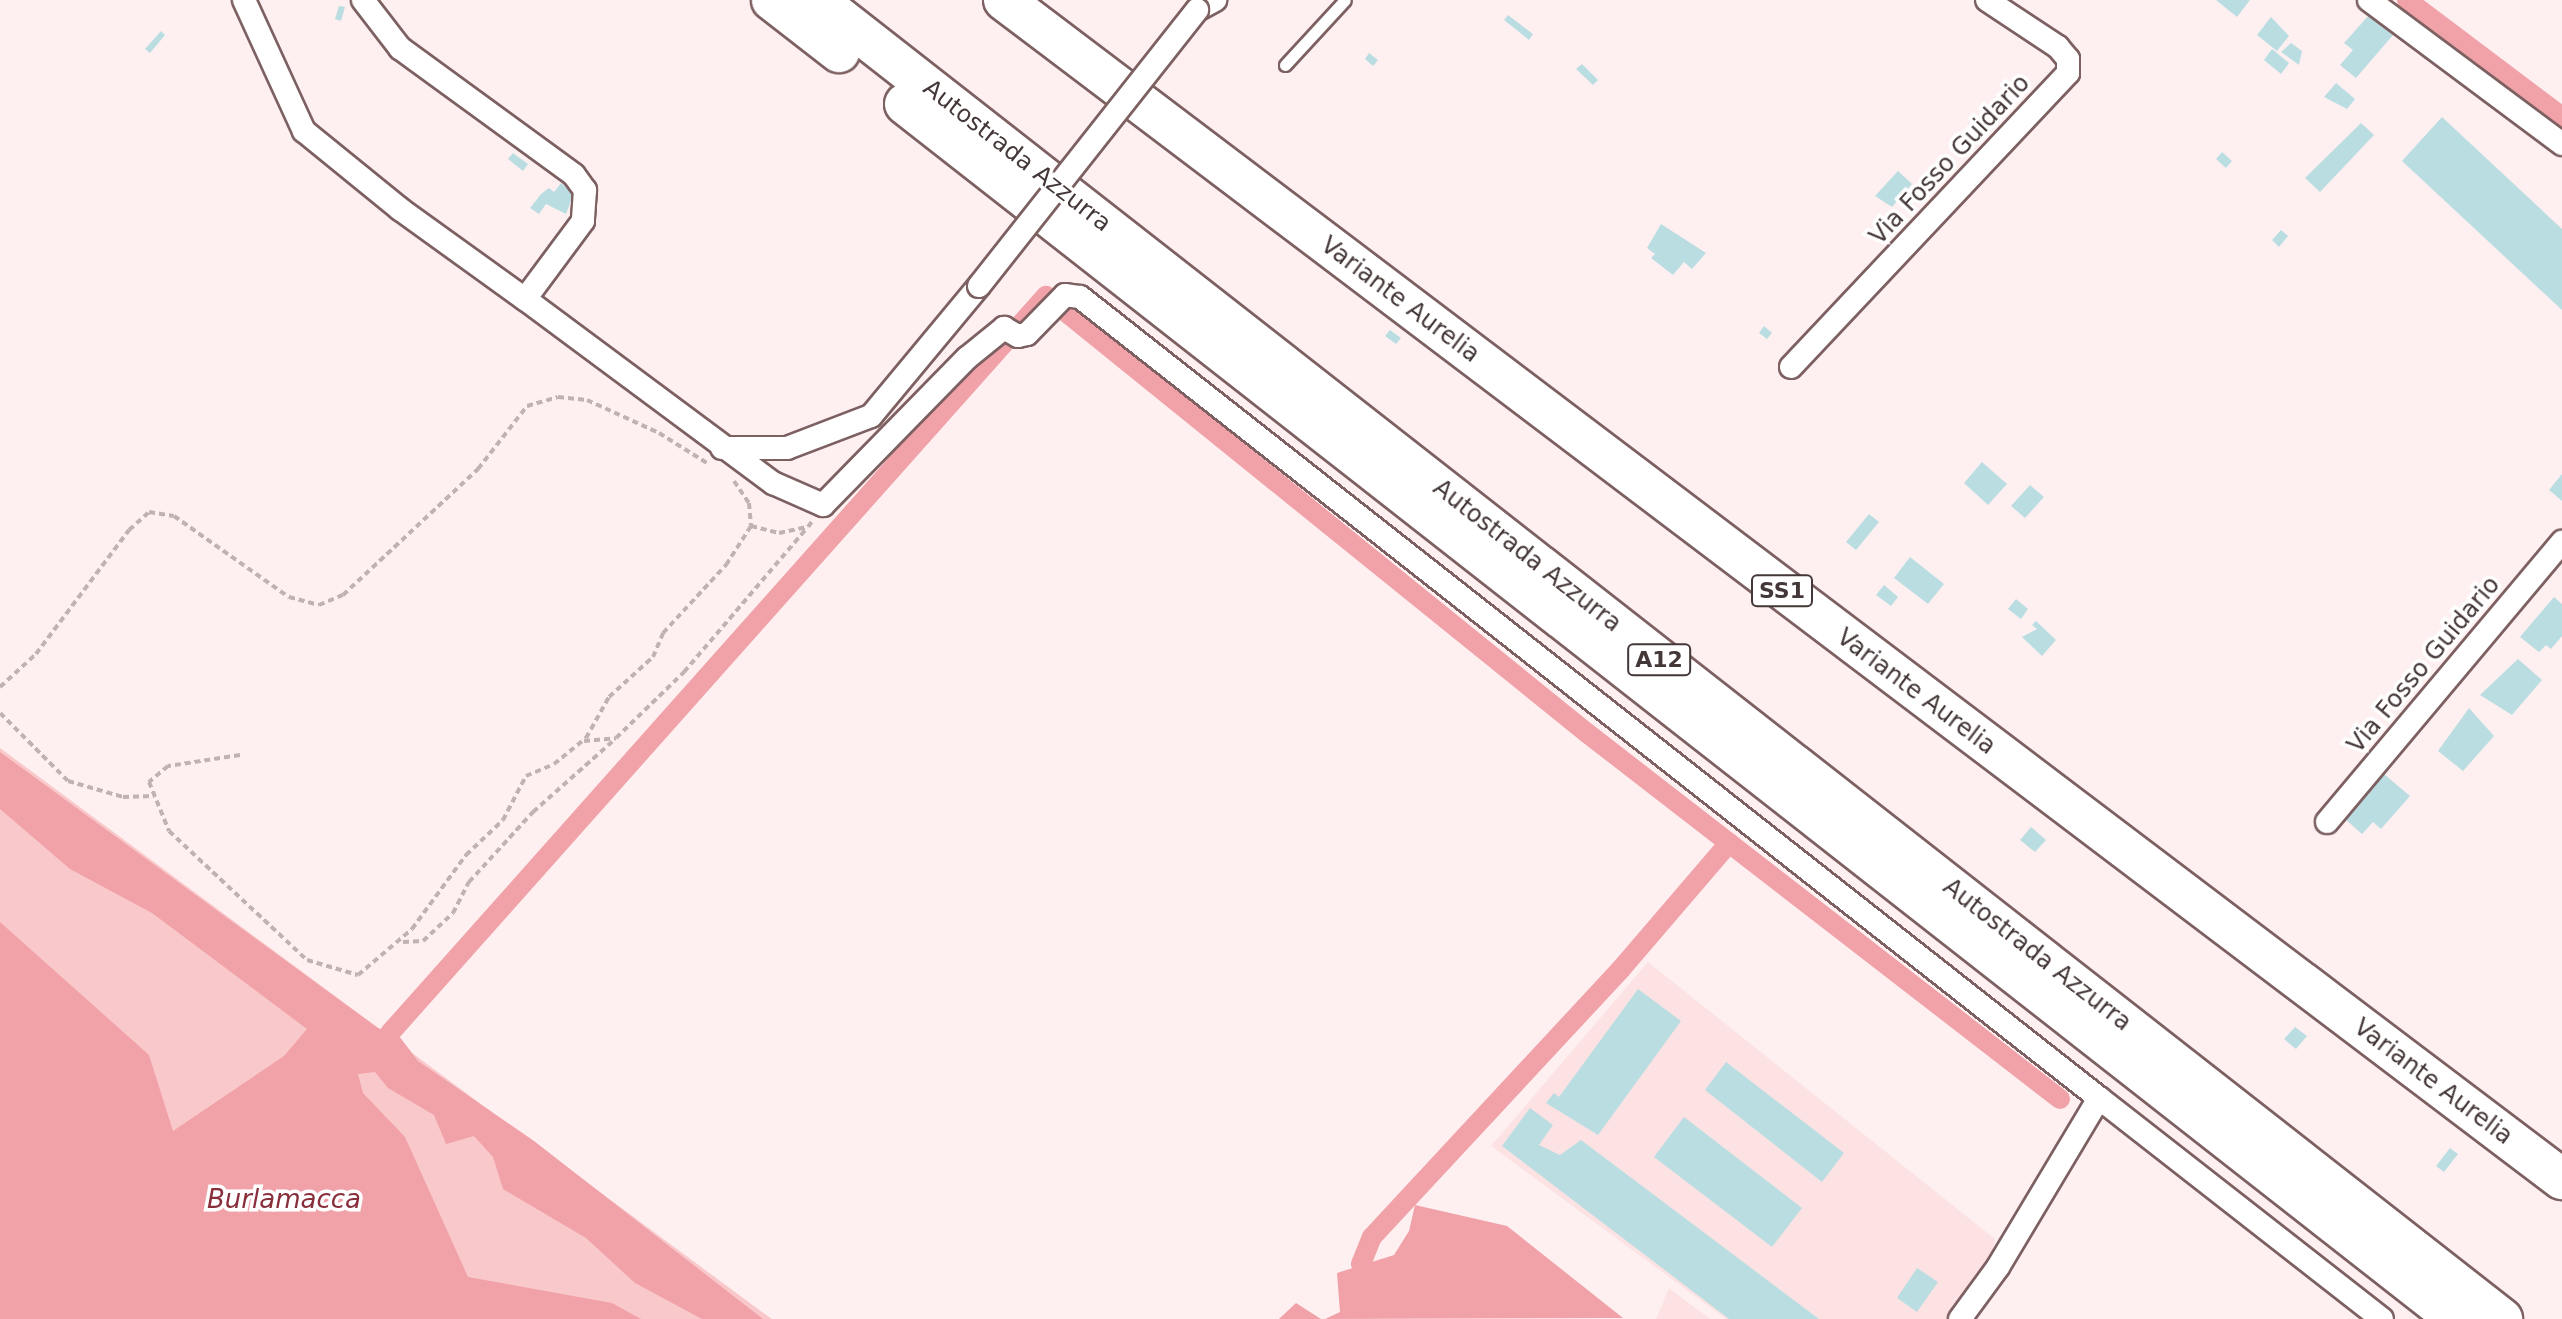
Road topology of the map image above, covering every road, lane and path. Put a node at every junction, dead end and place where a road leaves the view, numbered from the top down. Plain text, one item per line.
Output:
1 (244, 0) edge
2 (363, 0) edge
3 (772, 0) edge
4 (817, 0) edge
5 (1004, 0) edge
6 (1041, 0) edge
7 (1345, 0) edge
8 (1987, 0) edge
9 (2369, 0) edge
10 (1206, 5) edge
11 (1285, 65) dead end
12 (2562, 144) edge
13 (525, 299) junction
14 (1791, 367) dead end
15 (720, 459) junction
16 (731, 478) dead end
17 (823, 505) junction
18 (751, 526) junction
19 (808, 527) junction
20 (2562, 542) edge
21 (0, 687) edge
22 (0, 713) edge
23 (616, 738) junction
24 (582, 742) junction
25 (240, 755) dead end
26 (154, 796) junction
27 (2327, 822) dead end
28 (401, 942) junction
29 (2099, 1098) junction
30 (2562, 1149) edge
31 (2562, 1179) edge
32 (1960, 1319) edge
33 (2382, 1319) edge
34 (2456, 1319) edge
35 (2502, 1319) edge

1 - 13 street
2 - 13 street
3 - 34 highway, Autostrada Azzurra / A12
4 - 35 highway, Autostrada Azzurra / A12
5 - 31 highway, Variante Aurelia / SS1
6 - 30 highway, Variante Aurelia / SS1
7 - 11 lane
8 - 14 street, Via Fosso Guidario
9 - 12 street
10 - 15 street, bridge
13 - 15 street
15 - 17 street
15 - 21 path
16 - 18 path
17 - 19 path
17 - 29 street
18 - 19 path
18 - 24 path
19 - 23 path
20 - 27 street, Via Fosso Guidario
22 - 26 path
23 - 24 path
23 - 28 path
24 - 28 path
25 - 26 path
26 - 28 path
29 - 32 street
29 - 33 street

